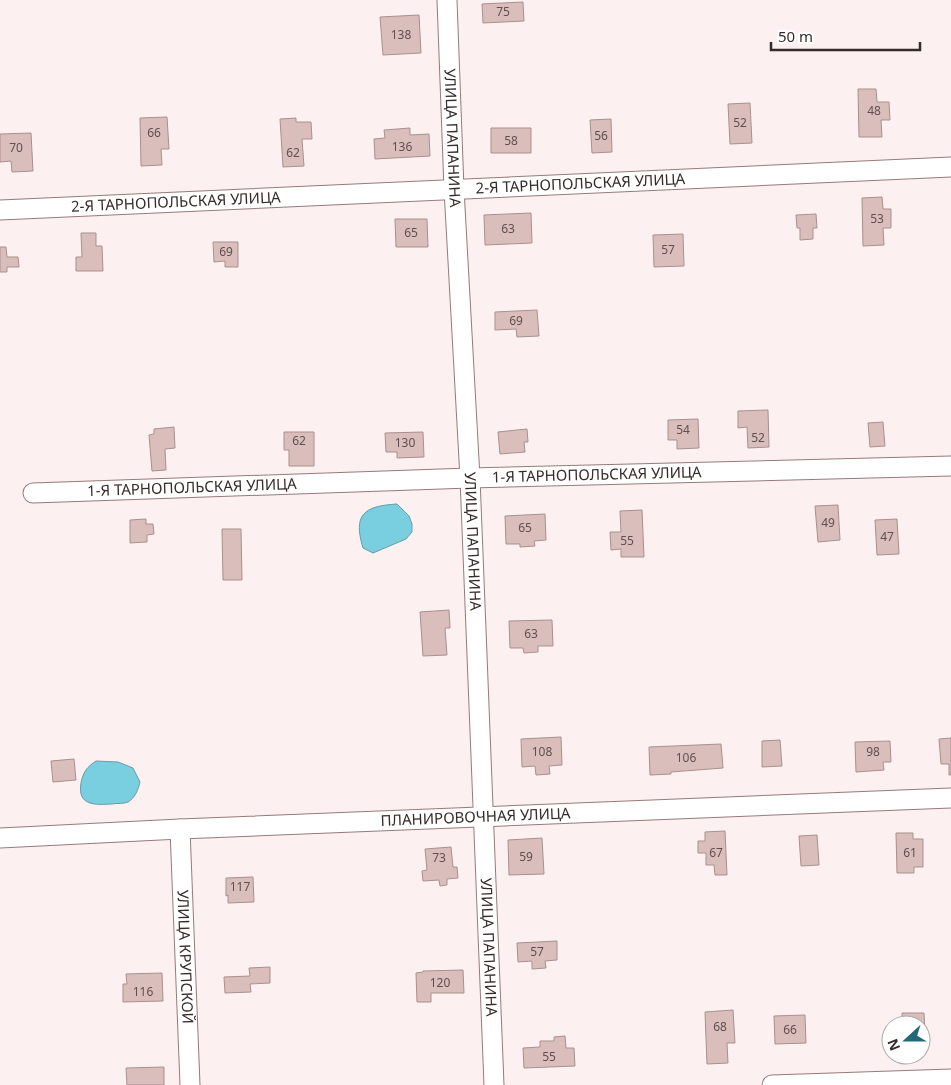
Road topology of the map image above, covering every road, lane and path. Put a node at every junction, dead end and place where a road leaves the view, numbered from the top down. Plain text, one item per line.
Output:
1 (447, 0) edge
2 (951, 167) edge
3 (454, 189) junction
4 (0, 210) edge
5 (951, 466) edge
6 (470, 478) junction
7 (33, 493) dead end
8 (951, 798) edge
9 (482, 816) junction
10 (180, 829) junction
11 (0, 838) edge
12 (951, 1079) edge
13 (190, 1085) edge
14 (494, 1085) edge
15 (772, 1085) edge

1 - 3 street, УЛИЦА ПАПАНИНА
2 - 3 street, 2-Я ТАРНОПОЛЬСКАЯ УЛИЦА
3 - 4 street, 2-Я ТАРНОПОЛЬСКАЯ УЛИЦА
3 - 6 street, УЛИЦА ПАПАНИНА
5 - 6 street, 1-Я ТАРНОПОЛЬСКАЯ УЛИЦА
6 - 7 street, 1-Я ТАРНОПОЛЬСКАЯ УЛИЦА
6 - 9 street, УЛИЦА ПАПАНИНА
8 - 9 street, ПЛАНИРОВОЧНАЯ УЛИЦА
9 - 10 street, ПЛАНИРОВОЧНАЯ УЛИЦА
9 - 14 street, УЛИЦА ПАПАНИНА
10 - 11 street, ПЛАНИРОВОЧНАЯ УЛИЦА
10 - 13 street, УЛИЦА КРУПСКОЙ
12 - 15 street

